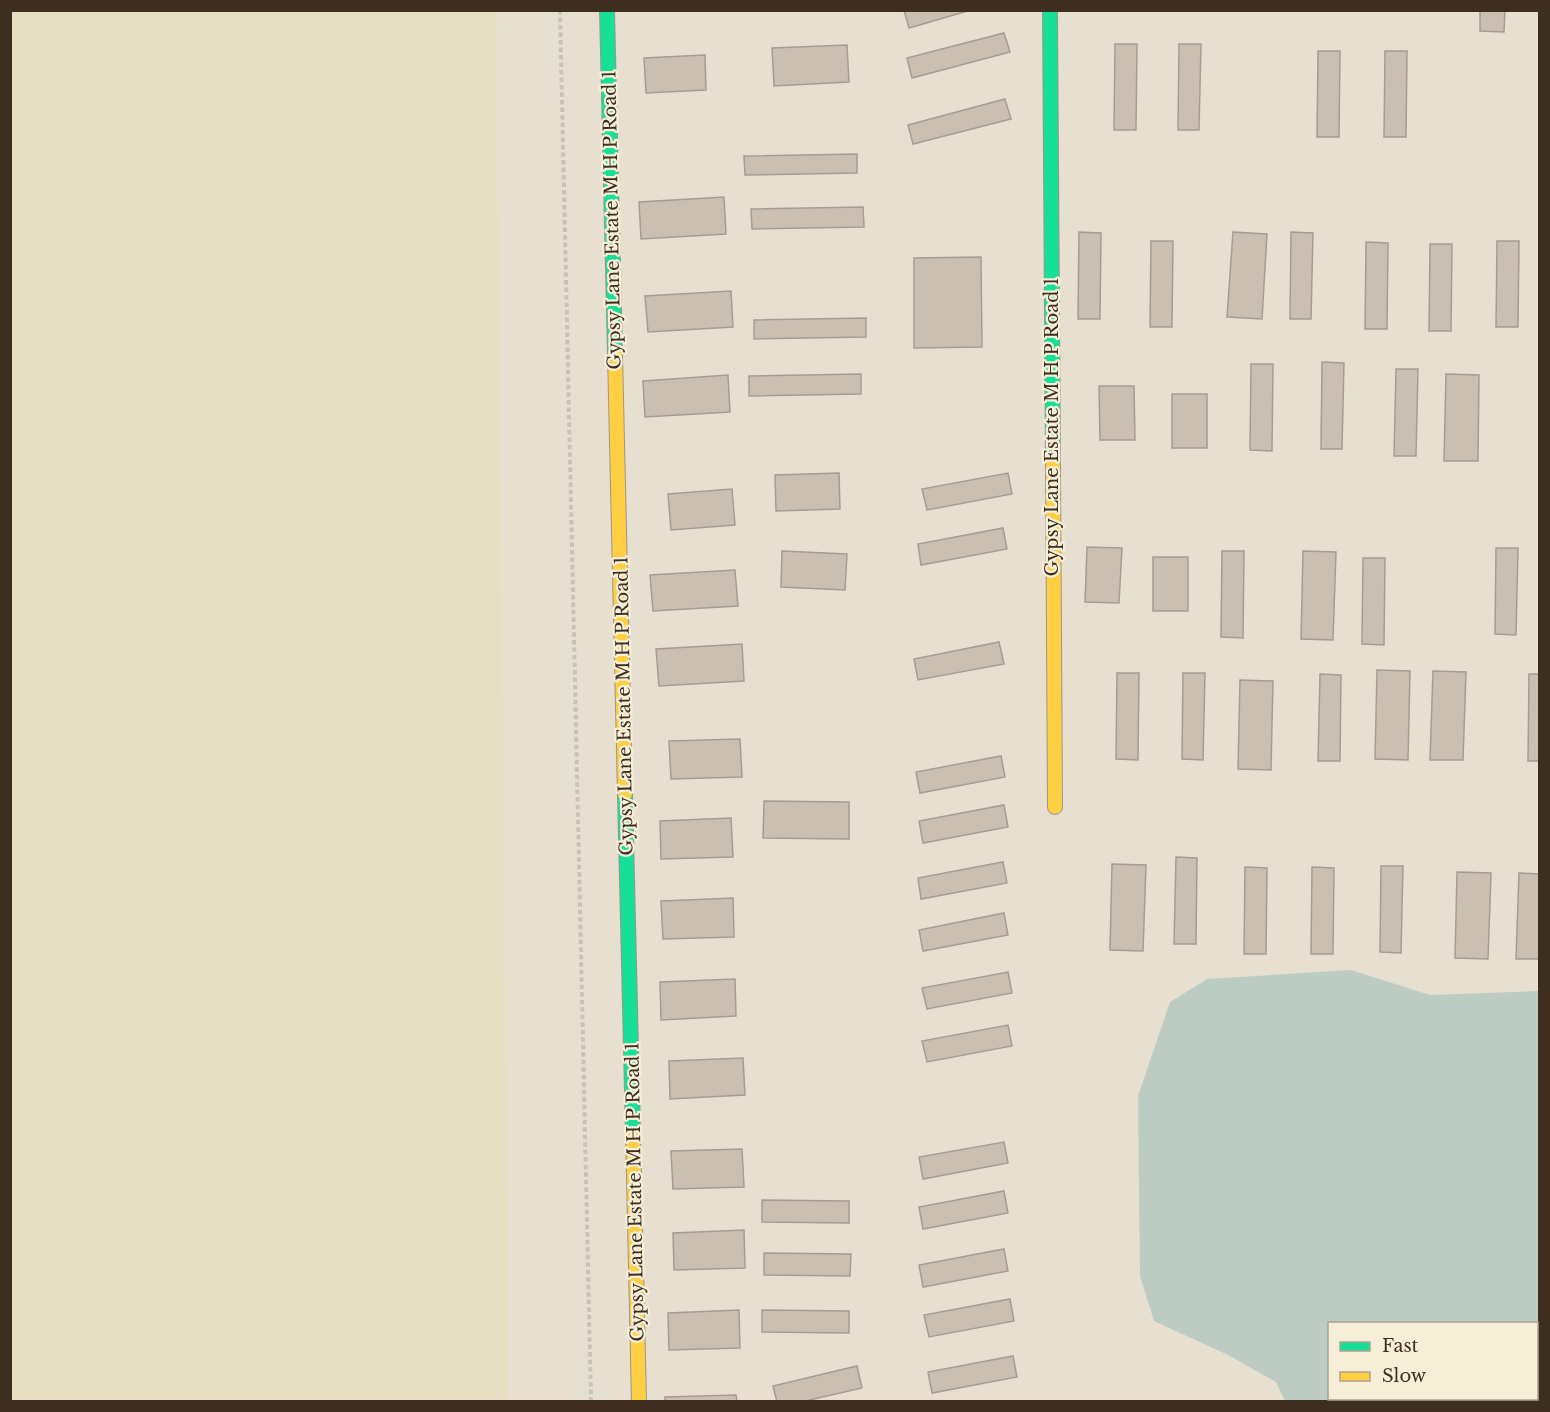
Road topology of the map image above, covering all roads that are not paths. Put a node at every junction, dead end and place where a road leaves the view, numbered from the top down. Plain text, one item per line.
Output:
1 (607, 10) edge
2 (1050, 10) edge
3 (1055, 807) dead end
4 (639, 1401) edge

1 - 4 street, Gypsy Lane Estate M H P Road 1
2 - 3 street, Gypsy Lane Estate M H P Road 1

